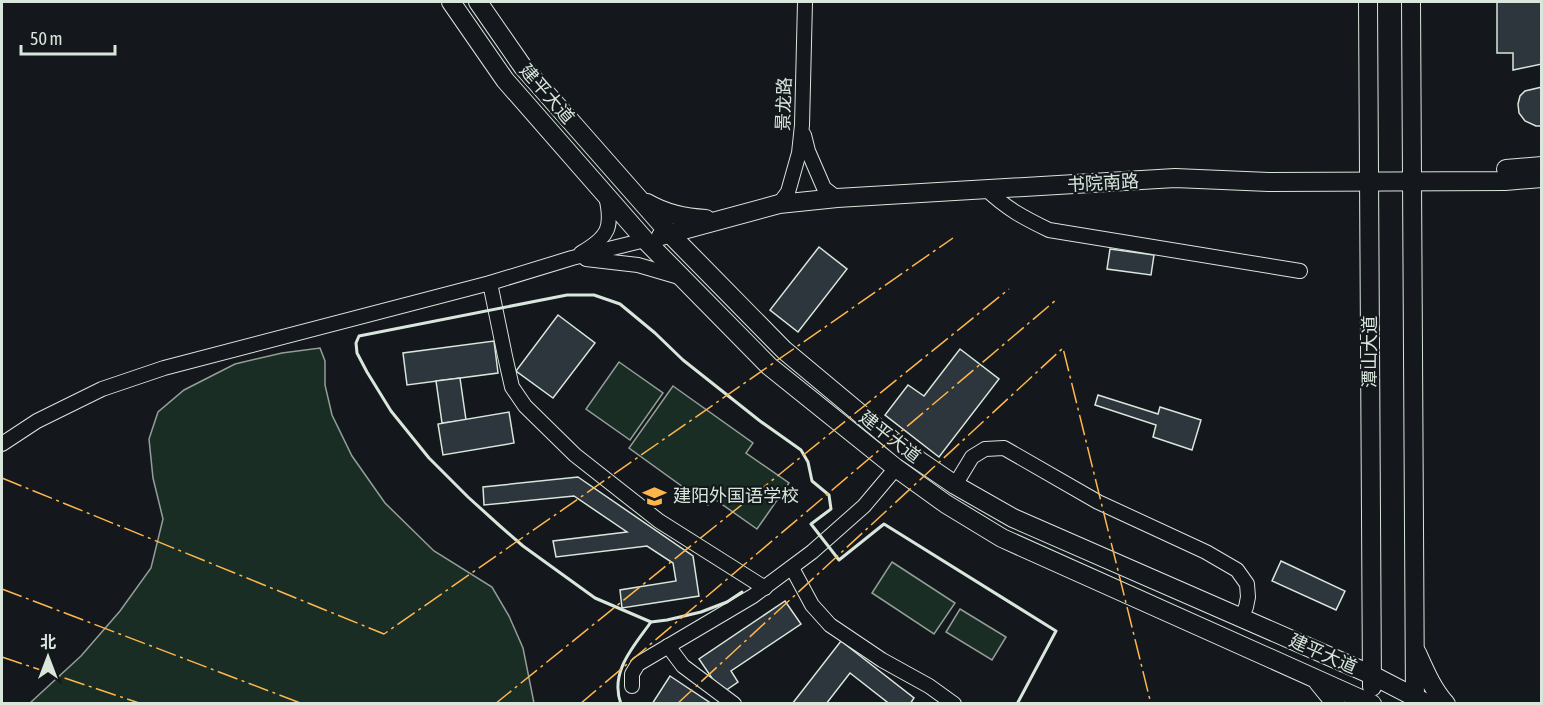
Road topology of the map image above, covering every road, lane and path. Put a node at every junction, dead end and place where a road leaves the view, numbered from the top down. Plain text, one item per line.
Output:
1 (451, 2) edge
2 (478, 2) edge
3 (805, 2) edge
4 (1368, 2) edge
5 (1411, 2) edge
6 (802, 124) junction
7 (1542, 166) edge
8 (1369, 176) junction
9 (1412, 176) junction
10 (1542, 178) edge
11 (986, 189) junction
12 (606, 196) junction
13 (638, 198) junction
14 (837, 198) junction
15 (779, 204) junction
16 (723, 219) junction
17 (670, 234) junction
18 (645, 240) junction
19 (572, 258) junction
20 (707, 272) junction
21 (1300, 272) dead end
22 (681, 277) junction
23 (490, 283) junction
24 (2, 444) edge
25 (896, 468) junction
26 (955, 485) junction
27 (792, 568) junction
28 (765, 588) junction
29 (1241, 618) junction
30 (1372, 624) junction
31 (668, 646) junction
32 (1415, 648) junction
33 (1326, 655) junction
34 (1372, 675) junction
35 (1315, 678) junction
36 (632, 686) dead end
37 (1419, 702) edge
38 (1372, 703) edge
39 (734, 704) edge
40 (954, 704) edge
41 (1336, 704) edge
42 (1446, 704) edge

1 - 12 main road, 建平大道
2 - 13 main road, 建平大道
3 - 6 street, 景龙路
4 - 8 main road, 潭山大道
5 - 9 main road
6 - 14 street
6 - 15 street, 景龙路
7 - 9 main road
8 - 9 main road, 书院南路
8 - 11 main road, 书院南路
8 - 30 main road, 潭山大道
9 - 10 main road
9 - 32 main road
11 - 14 main road, 书院南路
11 - 21 street
12 - 18 main road, 建平大道
12 - 19 street
13 - 16 main road
13 - 17 main road, 建平大道
14 - 15 main road, 书院南路
15 - 16 main road, 书院南路
16 - 17 main road, 书院南路
16 - 20 main road
17 - 18 main road, 书院南路
17 - 20 main road, 建平大道
18 - 19 street
18 - 22 main road, 建平大道
19 - 22 street
19 - 23 street
20 - 26 main road, 建平大道
22 - 25 main road, 建平大道
23 - 24 street
23 - 28 street
25 - 27 street
25 - 35 main road, 建平大道
26 - 29 main road, 建平大道
26 - 29 street
27 - 28 street
27 - 40 street
28 - 31 street
29 - 33 main road, 建平大道
30 - 33 main road
30 - 34 main road, 潭山大道
31 - 36 street
31 - 39 street
32 - 37 main road
32 - 42 main road
33 - 34 main road, 建平大道
34 - 37 main road, 建平大道
34 - 38 main road, 潭山大道
35 - 38 main road, 建平大道
35 - 41 main road

